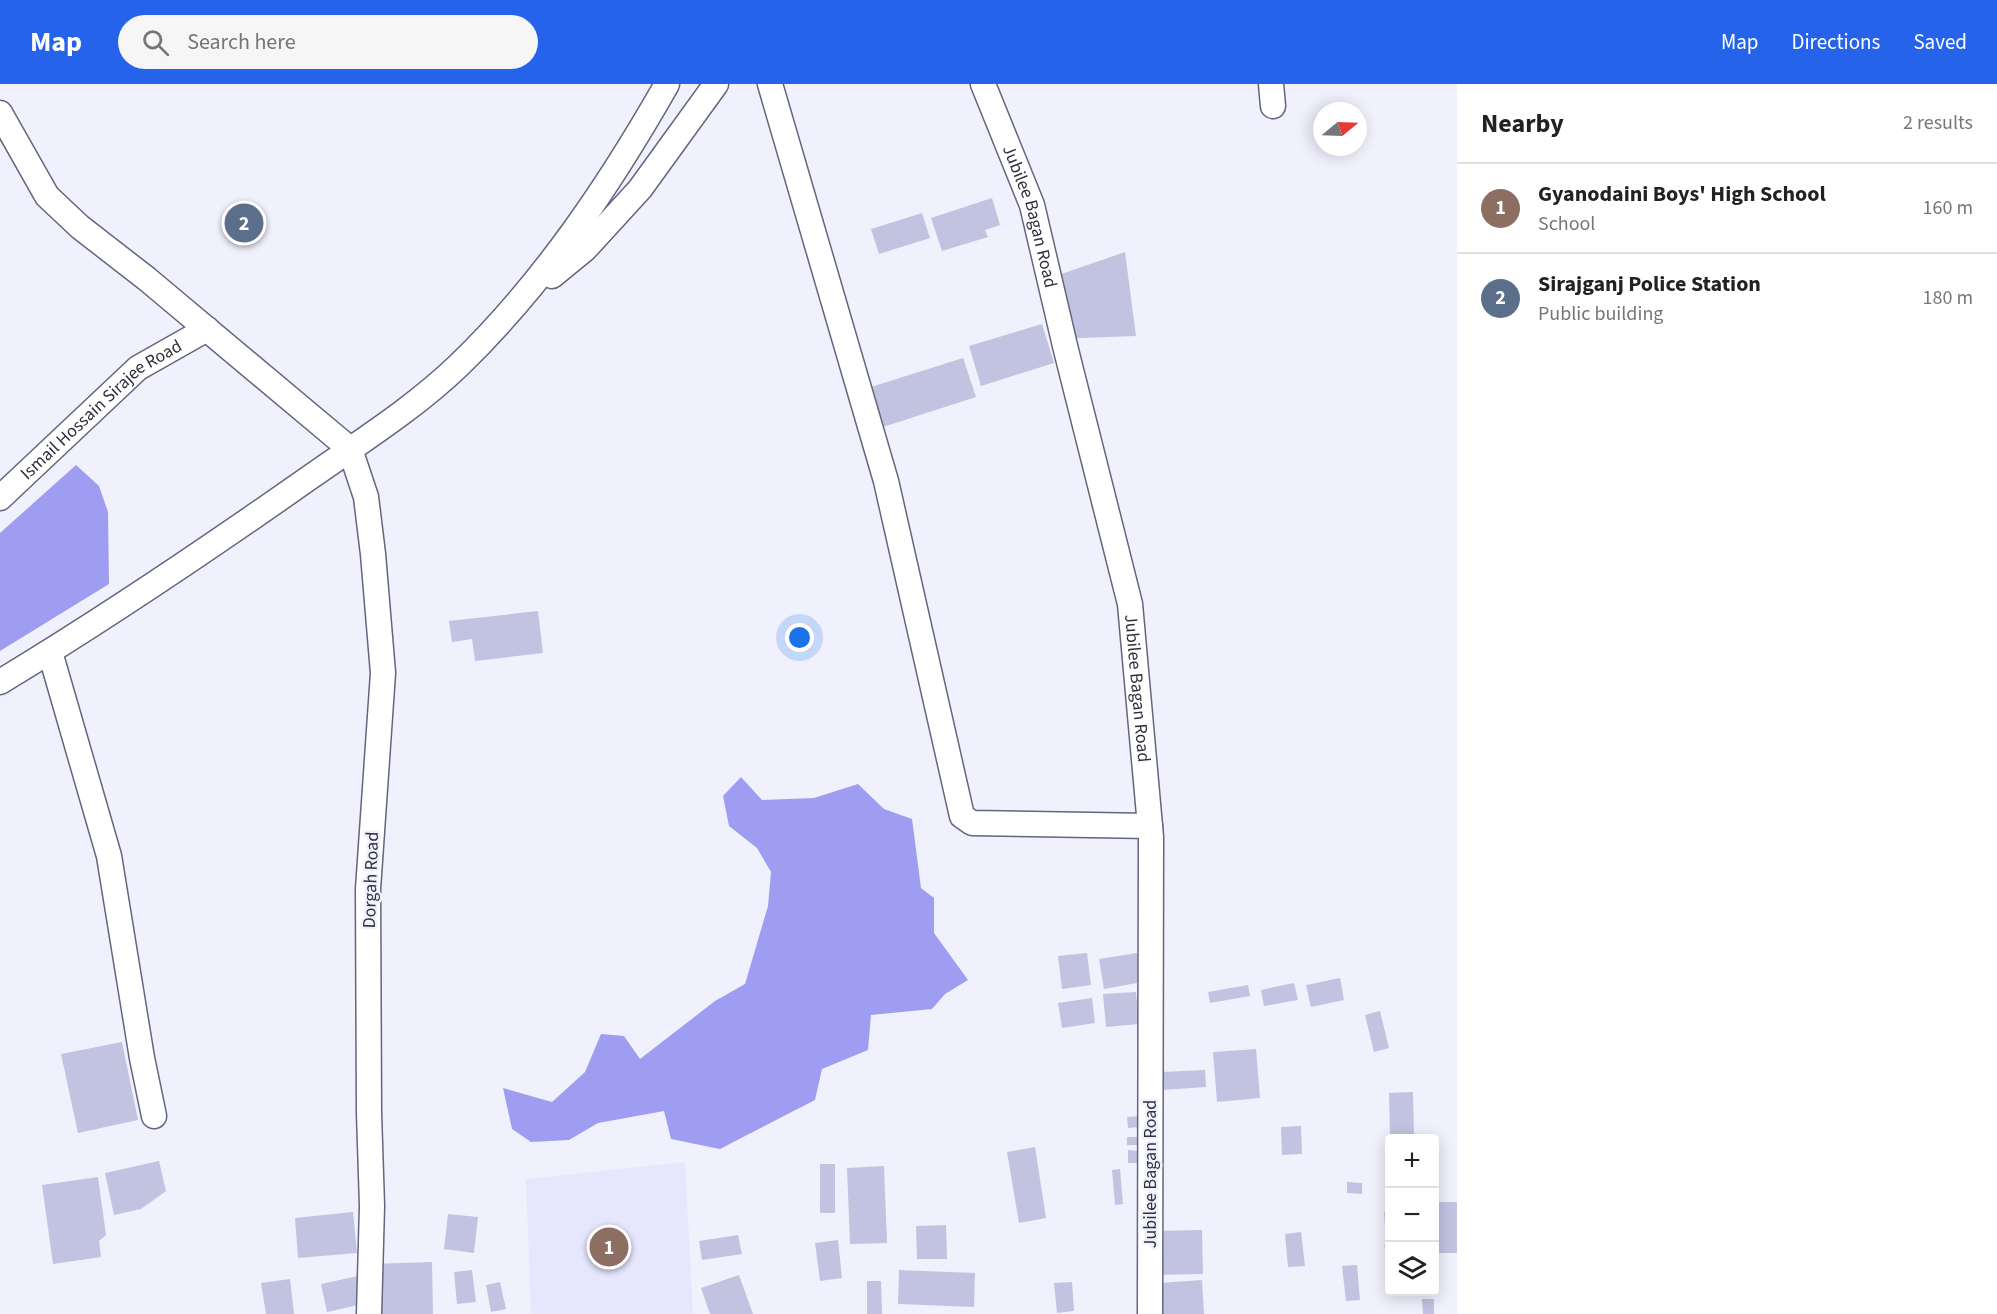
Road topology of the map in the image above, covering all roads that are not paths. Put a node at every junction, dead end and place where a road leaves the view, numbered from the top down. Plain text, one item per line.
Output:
1 (667, 84) edge
2 (716, 84) edge
3 (770, 84) edge
4 (983, 84) edge
5 (0, 113) edge
6 (511, 311) junction
7 (207, 329) junction
8 (350, 449) junction
9 (0, 498) edge
10 (50, 652) junction
11 (0, 682) edge
12 (1150, 826) junction
13 (154, 1116) dead end
14 (369, 1314) edge
15 (1150, 1314) edge

1 - 6 street
2 - 6 street
3 - 12 street
4 - 12 street, Jubilee Bagan Road
5 - 7 street
6 - 8 street
7 - 8 street
7 - 9 street, Ismail Hossain Sirajee Road
8 - 10 street
8 - 14 street, Dorgah Road
10 - 11 street
10 - 13 street
12 - 15 street, Jubilee Bagan Road

